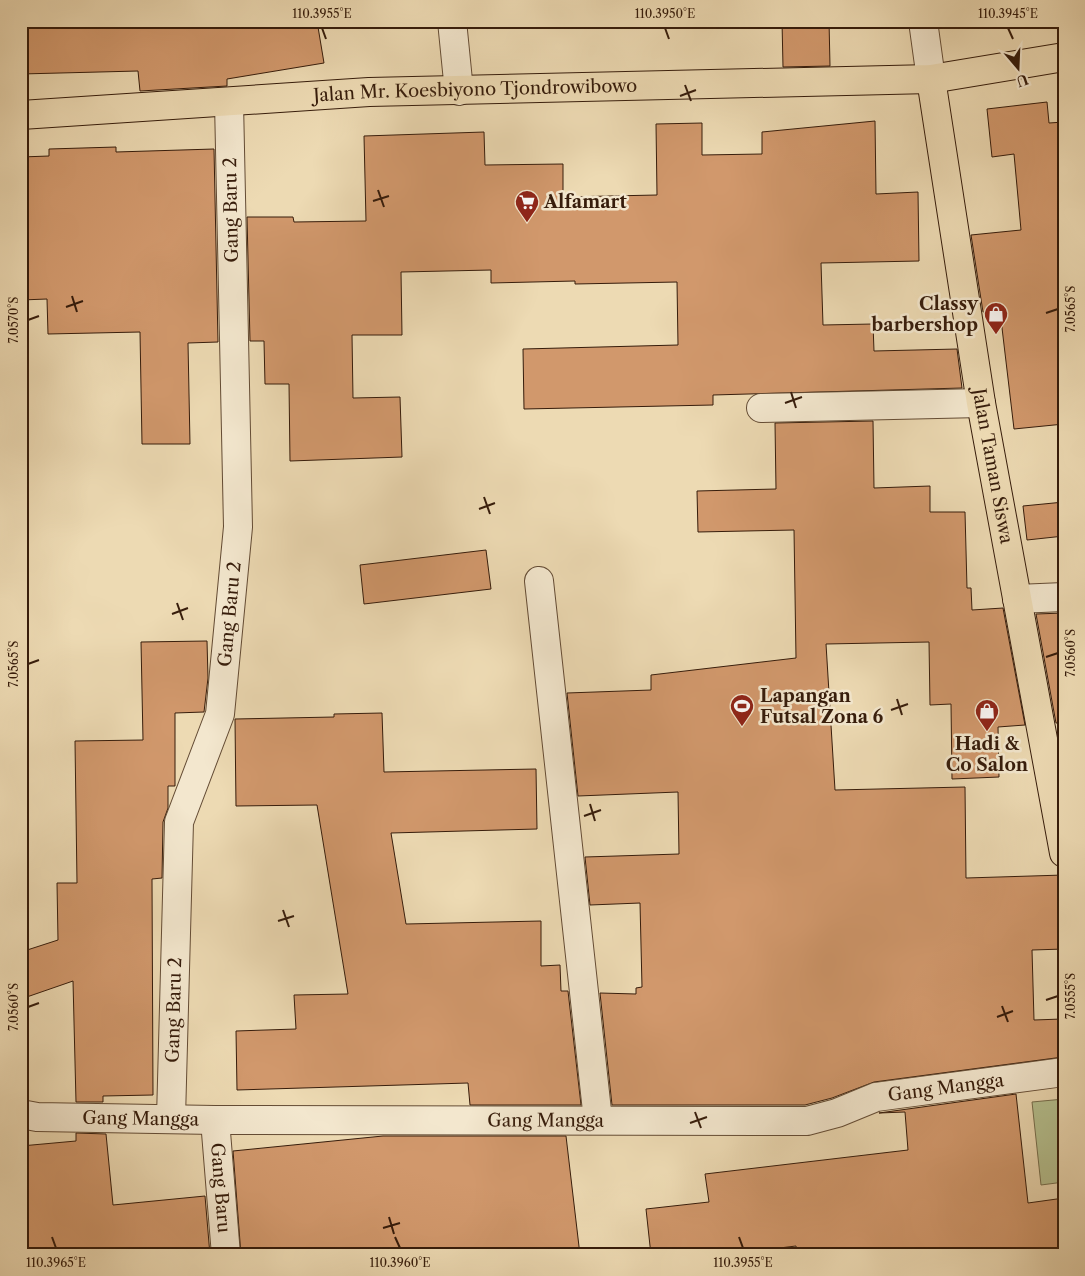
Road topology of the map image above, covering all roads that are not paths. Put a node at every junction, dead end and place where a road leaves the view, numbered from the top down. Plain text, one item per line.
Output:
1 (452, 21) edge
2 (923, 21) edge
3 (1064, 57) edge
4 (931, 79) junction
5 (459, 91) junction
6 (229, 102) junction
7 (21, 115) edge
8 (981, 403) junction
9 (761, 408) dead end
10 (539, 580) dead end
11 (1064, 596) edge
12 (1017, 599) junction
13 (1064, 853) edge
14 (1064, 1072) edge
15 (21, 1114) edge
16 (171, 1118) junction
17 (215, 1120) junction
18 (598, 1120) junction
19 (226, 1255) edge

1 - 5 street
2 - 4 street
3 - 4 main road, Jalan Mr. Koesbiyono Tjondrowibowo
4 - 5 main road, Jalan Mr. Koesbiyono Tjondrowibowo
4 - 8 main road, Jalan Taman Siswa
5 - 6 main road, Jalan Mr. Koesbiyono Tjondrowibowo
6 - 7 main road, Jalan Mr. Koesbiyono Tjondrowibowo
6 - 16 street, Gang Baru 2
8 - 9 street
8 - 12 main road, Jalan Taman Siswa
10 - 18 street
11 - 12 street
12 - 13 main road, Jalan Taman Siswa
14 - 18 street, Gang Mangga
15 - 16 street, Gang Mangga
16 - 17 street, Gang Mangga
17 - 18 street, Gang Mangga
17 - 19 street, Gang Baru

